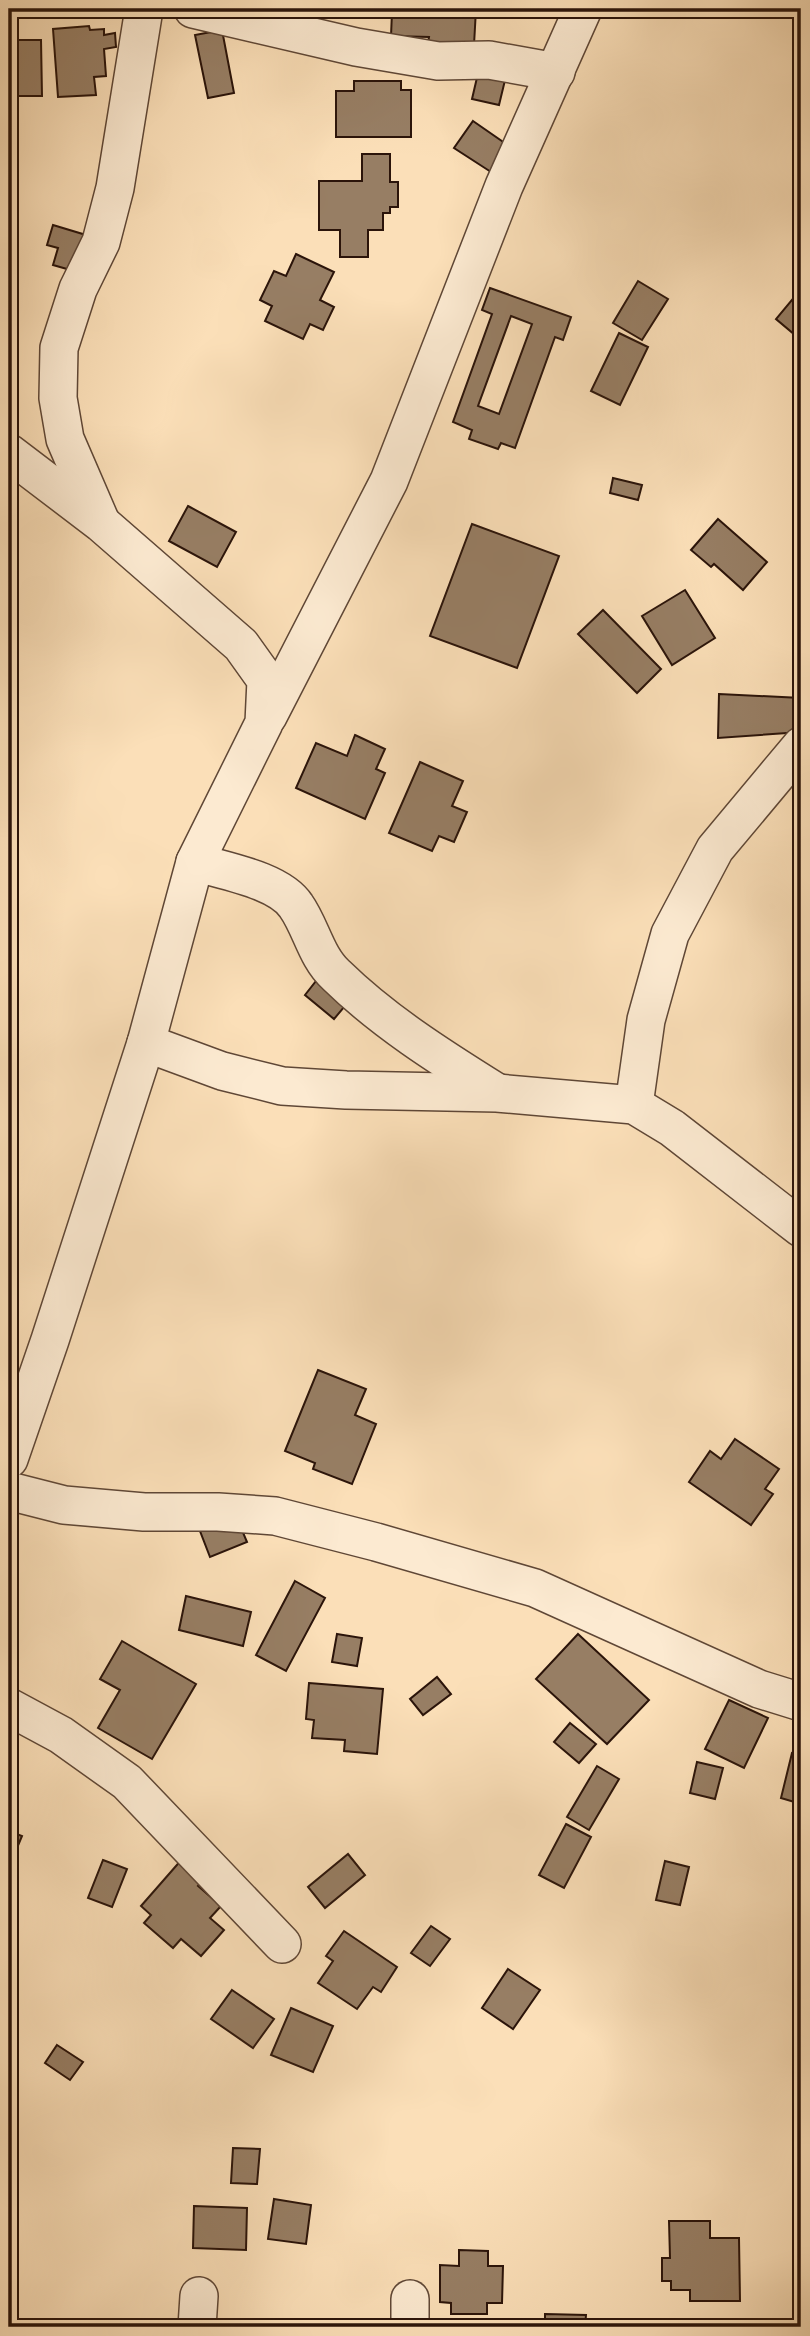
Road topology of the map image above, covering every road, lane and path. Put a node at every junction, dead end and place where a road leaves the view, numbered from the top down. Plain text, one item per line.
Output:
1 (144, 9) edge
2 (193, 9) edge
3 (583, 9) edge
4 (556, 72) junction
5 (9, 453) edge
6 (101, 523) junction
7 (264, 723) junction
8 (801, 746) edge
9 (195, 862) junction
10 (146, 1043) junction
11 (497, 1093) junction
12 (634, 1105) junction
13 (801, 1228) edge
14 (9, 1459) edge
15 (9, 1491) edge
16 (801, 1702) edge
17 (9, 1707) edge
18 (282, 1944) dead end

1 - 6 street
2 - 4 street
3 - 4 street
4 - 7 street
5 - 6 street
6 - 7 street
7 - 9 street
8 - 12 street
9 - 10 street
9 - 11 street
10 - 11 street
10 - 14 street
11 - 12 street
12 - 13 street
15 - 16 street
17 - 18 street

